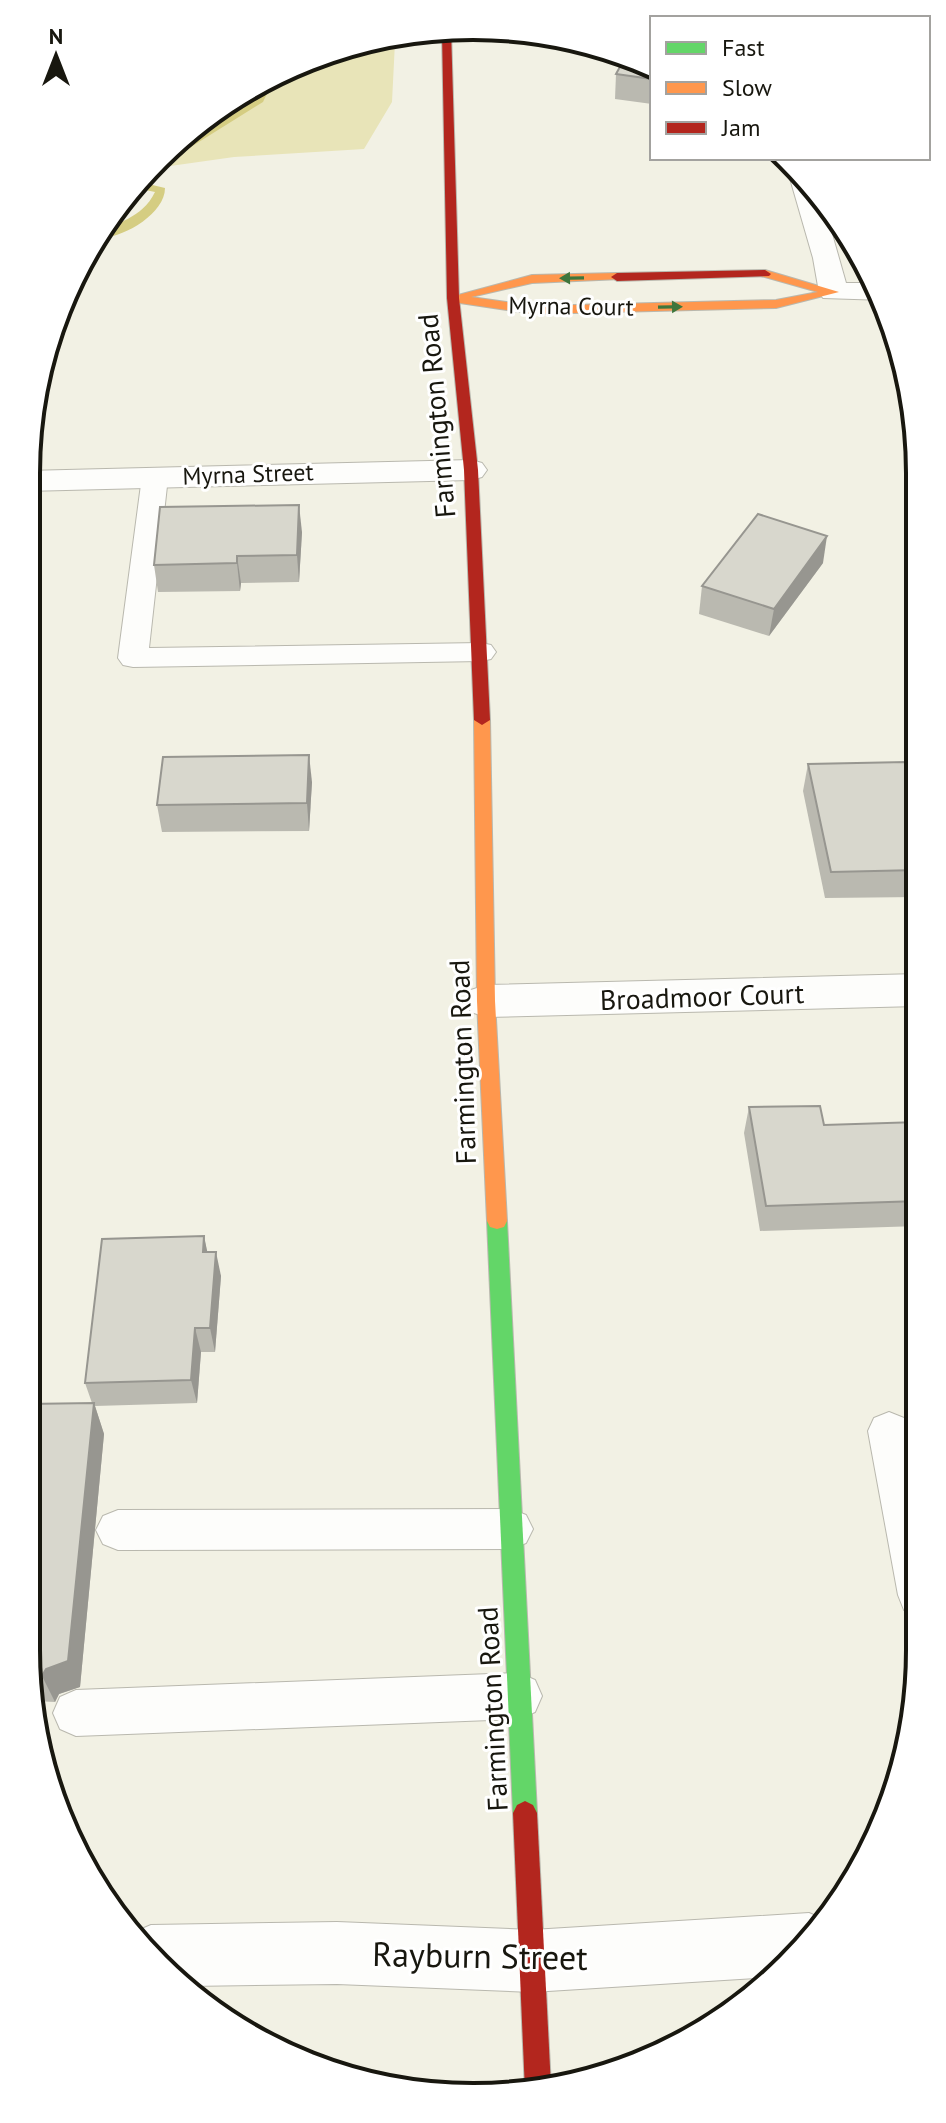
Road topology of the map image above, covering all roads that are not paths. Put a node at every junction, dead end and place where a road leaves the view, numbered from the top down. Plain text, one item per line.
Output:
1 (447, 41) edge
2 (810, 200) edge
3 (833, 292) junction
4 (866, 292) edge
5 (453, 298) junction
6 (471, 470) junction
7 (155, 477) junction
8 (40, 481) edge
9 (481, 652) junction
10 (906, 990) edge
11 (486, 1001) junction
12 (889, 1431) dead end
13 (906, 1521) edge
14 (511, 1529) junction
15 (118, 1530) dead end
16 (519, 1696) junction
17 (76, 1713) dead end
18 (789, 1945) edge
19 (167, 1956) edge
20 (532, 1961) junction
21 (537, 2078) edge

1 - 5 main road, Farmington Road
2 - 3 street
3 - 4 street, Myrna Court
5 -> 3 main road, Myrna Court
3 -> 5 main road, Myrna Court
5 - 6 main road, Farmington Road
6 - 7 street, Myrna Street
6 - 9 main road, Farmington Road
7 - 8 street, Myrna Street
7 - 9 lane
9 - 11 main road, Farmington Road
10 - 11 street, Broadmoor Court
11 - 14 main road, Farmington Road
12 - 13 lane
14 - 15 lane
14 - 16 main road, Farmington Road
16 - 17 lane
16 - 20 main road, Farmington Road
18 - 20 street, Rayburn Street
19 - 20 street, Rayburn Street
20 - 21 main road, Farmington Road

